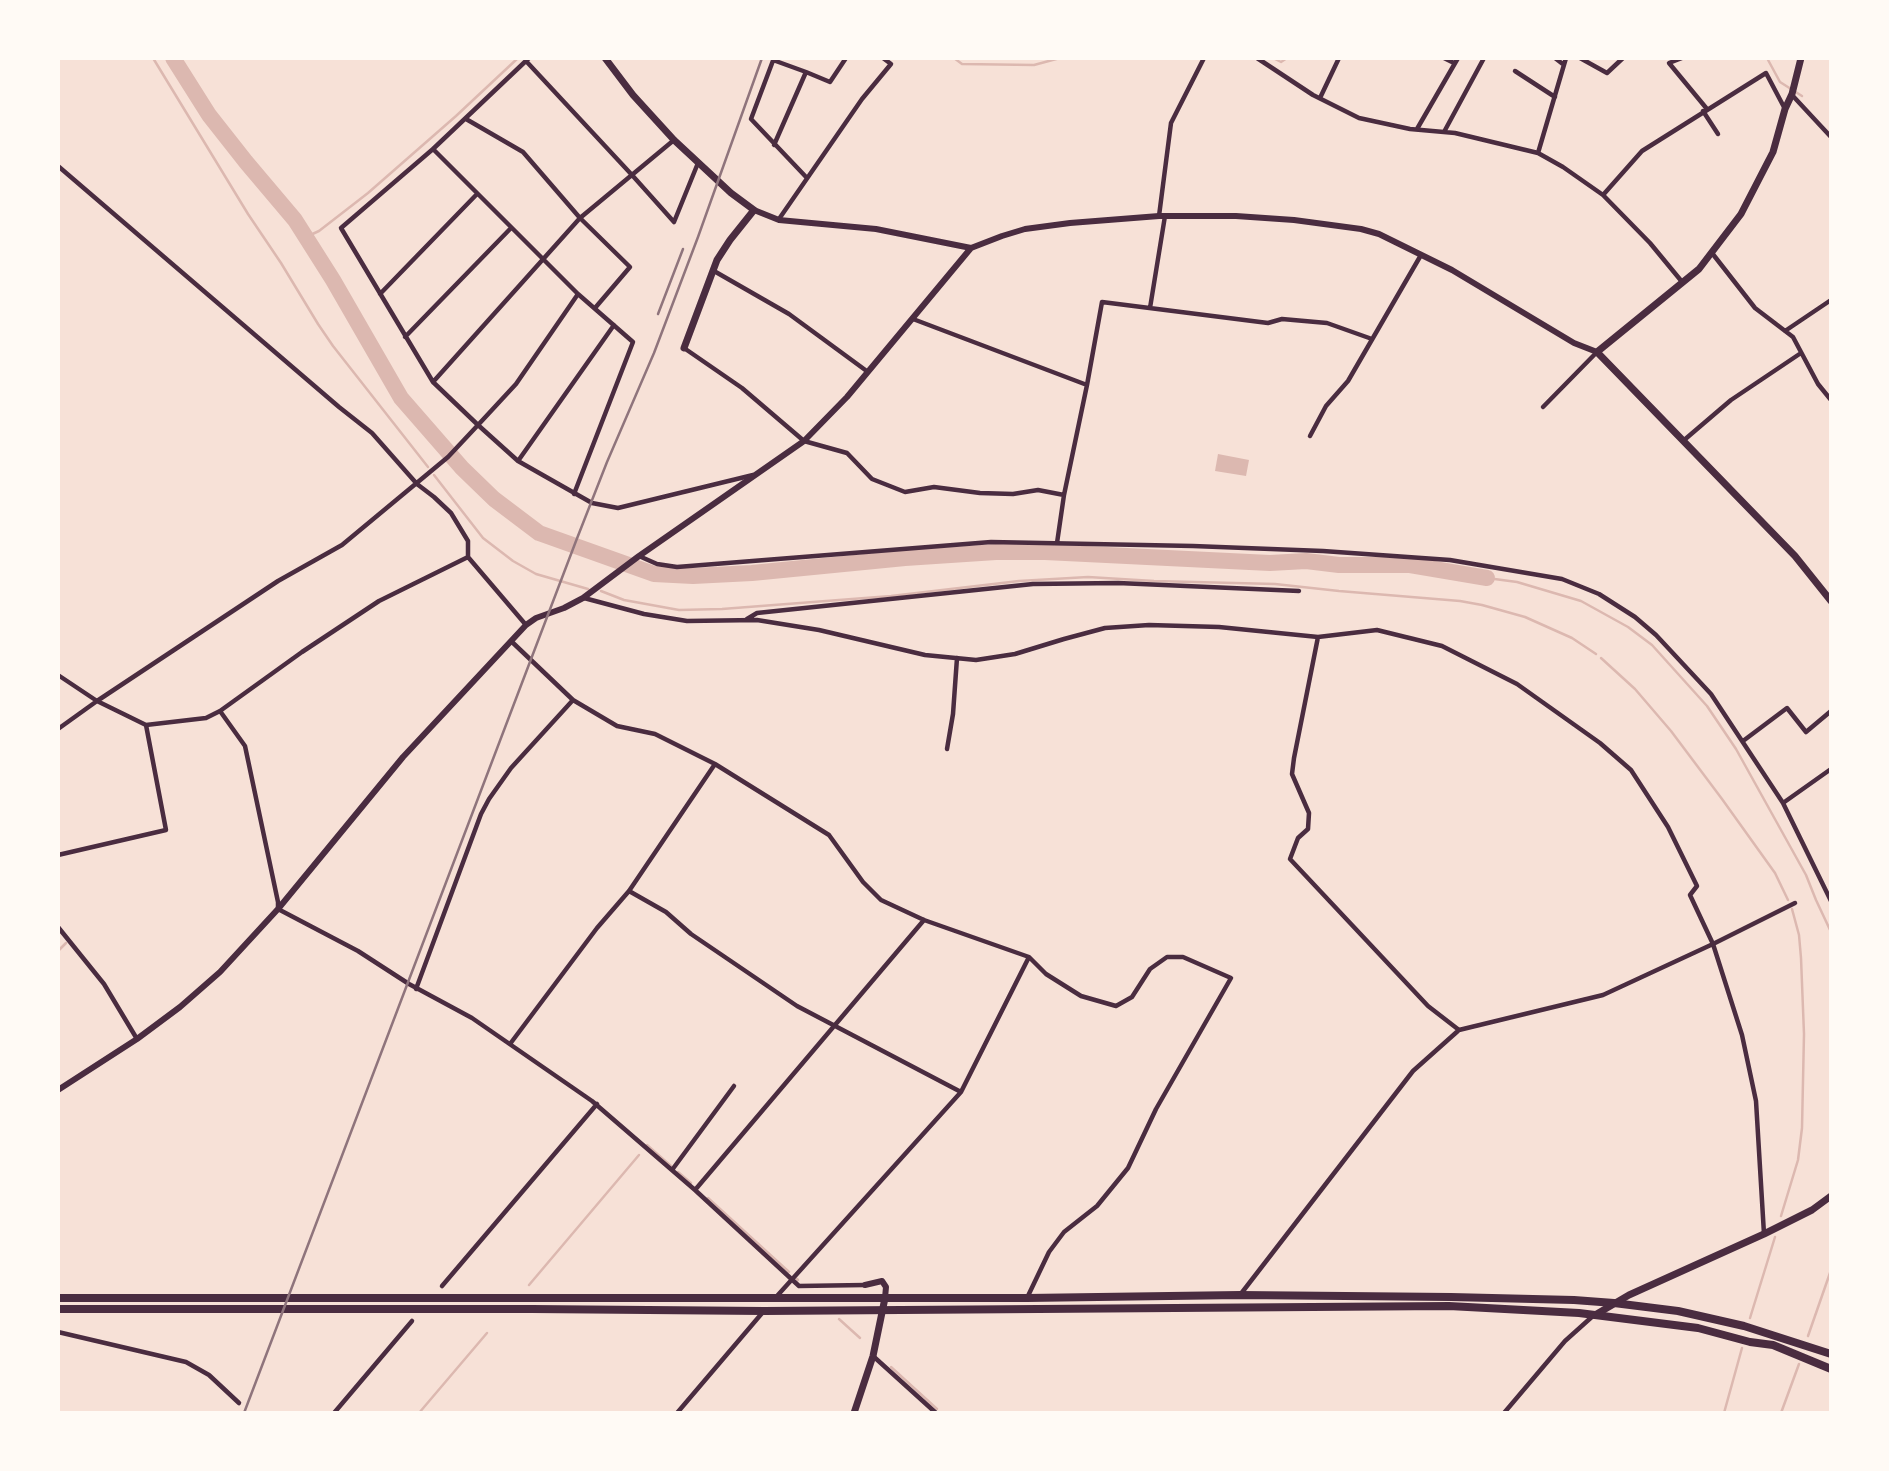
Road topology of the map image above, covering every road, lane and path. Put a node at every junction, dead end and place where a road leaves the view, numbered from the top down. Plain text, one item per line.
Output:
1 (605, 58) edge
2 (846, 58) edge
3 (883, 58) edge
4 (897, 58) edge
5 (1204, 58) edge
6 (1258, 58) edge
7 (1339, 58) edge
8 (1444, 58) edge
9 (1458, 58) edge
10 (1484, 58) edge
11 (1555, 58) edge
12 (1566, 58) edge
13 (1580, 58) edge
14 (1623, 58) edge
15 (1682, 58) edge
16 (1801, 58) edge
17 (527, 59) edge
18 (773, 59) edge
19 (891, 64) junction
20 (1454, 64) junction
21 (1564, 65) junction
22 (1515, 71) dead end
23 (806, 72) junction
24 (1792, 94) junction
25 (1555, 97) junction
26 (1320, 99) junction
27 (1785, 109) junction
28 (1705, 110) junction
29 (466, 119) junction
30 (1417, 129) junction
31 (1444, 132) junction
32 (1718, 134) dead end
33 (1831, 137) edge
34 (674, 140) junction
35 (774, 145) junction
36 (433, 149) junction
37 (1538, 153) junction
38 (698, 162) junction
39 (58, 166) edge
40 (632, 175) junction
41 (807, 178) junction
42 (477, 194) junction
43 (1603, 195) junction
44 (754, 210) junction
45 (1162, 216) junction
46 (580, 218) junction
47 (779, 220) junction
48 (511, 228) junction
49 (971, 248) junction
50 (1712, 253) junction
51 (1422, 254) junction
52 (542, 259) junction
53 (713, 271) junction
54 (1683, 283) junction
55 (578, 294) junction
56 (380, 295) junction
57 (1831, 300) edge
58 (594, 308) junction
59 (1150, 308) junction
60 (914, 319) junction
61 (614, 325) junction
62 (1785, 331) junction
63 (405, 338) junction
64 (1372, 339) junction
65 (684, 348) joint
66 (1597, 352) junction
67 (1801, 353) junction
68 (868, 372) junction
69 (433, 382) junction
70 (1087, 385) junction
71 (1831, 400) edge
72 (1543, 407) dead end
73 (478, 425) junction
74 (1310, 436) dead end
75 (804, 441) junction
76 (1684, 441) junction
77 (518, 461) junction
78 (757, 474) junction
79 (417, 484) junction
80 (573, 494) junction
81 (1064, 495) junction
82 (1057, 543) junction
83 (639, 556) junction
84 (468, 557) junction
85 (1299, 591) dead end
86 (583, 598) junction
87 (1831, 601) edge
88 (745, 620) junction
89 (526, 625) junction
90 (1318, 637) junction
91 (510, 640) junction
92 (957, 659) junction
93 (58, 675) edge
94 (573, 700) junction
95 (97, 701) junction
96 (220, 711) junction
97 (1831, 712) edge
98 (146, 725) junction
99 (58, 729) edge
100 (1743, 741) junction
101 (947, 749) dead end
102 (715, 764) junction
103 (1831, 769) edge
104 (1783, 803) junction
105 (58, 855) edge
106 (629, 891) junction
107 (1831, 901) edge
108 (1795, 903) dead end
109 (278, 909) junction
110 (924, 920) junction
111 (58, 927) edge
112 (1713, 944) junction
113 (1029, 957) junction
114 (416, 989) junction
115 (835, 1027) junction
116 (1459, 1030) junction
117 (137, 1039) junction
118 (510, 1044) junction
119 (734, 1086) dead end
120 (58, 1090) edge
121 (961, 1092) junction
122 (597, 1104) junction
123 (672, 1170) junction
124 (695, 1190) junction
125 (1831, 1196) edge
126 (1764, 1234) junction
127 (792, 1279) junction
128 (865, 1285) joint
129 (442, 1286) dead end
130 (1240, 1296) junction
131 (58, 1298) edge
132 (776, 1298) junction
133 (885, 1298) junction
134 (1027, 1298) junction
135 (1614, 1303) junction
136 (58, 1309) edge
137 (884, 1310) junction
138 (764, 1311) junction
139 (1595, 1315) junction
140 (412, 1321) dead end
141 (58, 1332) edge
142 (1831, 1354) edge
143 (873, 1356) junction
144 (1831, 1369) edge
145 (239, 1402) dead end
146 (334, 1413) edge
147 (677, 1413) edge
148 (854, 1413) edge
149 (936, 1413) edge
150 (1504, 1413) edge

1 - 34 main road
2 - 23 street
3 - 19 street
4 - 19 street
5 - 45 street
6 - 26 street
7 - 26 street
8 - 20 street
9 - 20 street
10 - 31 street
11 - 21 street
12 - 21 street
13 - 14 street
15 - 28 street
16 - 24 main road
17 - 29 street
17 - 40 street
18 - 23 street
18 - 35 street
19 - 41 street
20 - 30 street
21 - 25 street
22 - 25 street
23 - 35 street
24 - 27 main road
24 - 33 street
25 - 37 street
26 - 30 street
27 - 28 street
27 - 50 main road
28 - 32 street
28 - 43 street
29 - 36 street
29 - 46 street
30 - 31 street
31 - 37 street
34 - 38 main road
34 - 40 street
35 - 41 street
36 - 42 street
36 - 56 street
37 - 43 street
38 - 40 street
38 - 44 main road
39 - 79 street
40 - 46 street
41 - 47 street
42 - 48 street
42 - 56 street
43 - 54 street
44 - 47 street
44 - 53 main road
45 - 49 street
45 - 51 street
45 - 59 street
46 - 52 street
46 - 58 street
47 - 49 street
48 - 52 street
48 - 63 street
49 - 60 street
50 - 54 main road
50 - 62 street
51 - 64 street
51 - 66 street
52 - 55 street
52 - 69 street
53 - 65 main road
53 - 68 street
54 - 66 main road
55 - 58 street
55 - 73 street
56 - 63 street
57 - 62 street
58 - 61 street
59 - 64 street
59 - 70 street
60 - 68 street
60 - 70 street
61 - 77 street
61 - 80 street
62 - 67 street
63 - 69 street
64 - 74 street
65 - 75 street
66 - 72 street
66 - 76 main road
67 - 71 street
67 - 76 street
68 - 75 street
69 - 73 street
70 - 81 street
73 - 77 street
73 - 79 street
75 - 78 street
75 - 81 street
76 - 87 main road
77 - 80 street
78 - 80 street
78 - 83 street
79 - 84 street
79 - 95 street
81 - 82 street
82 - 83 street
82 - 100 street
83 - 86 street
84 - 89 street
84 - 96 street
85 - 88 street
86 - 88 street
86 - 89 street
88 - 92 street
89 - 91 street
90 - 92 street
90 - 112 street
90 - 116 street
91 - 94 street
91 - 109 street
92 - 101 street
93 - 95 street
94 - 102 street
94 - 114 street
95 - 98 street
95 - 99 street
96 - 98 street
96 - 109 street
97 - 100 street
98 - 105 street
100 - 104 street
102 - 106 street
102 - 110 street
103 - 104 street
104 - 107 street
106 - 115 street
106 - 118 street
108 - 112 street
109 - 114 street
109 - 117 street
110 - 113 street
110 - 115 street
111 - 117 street
112 - 116 street
112 - 126 street
113 - 121 street
113 - 134 street
114 - 118 street
115 - 121 street
115 - 124 street
116 - 130 street
117 - 120 street
118 - 122 street
119 - 123 street
121 - 127 street
122 - 123 street
122 - 129 street
123 - 124 street
124 - 127 street
125 - 126 main road
126 - 135 main road
127 - 128 street
127 - 132 street
128 - 133 street
130 - 134 highway
130 - 135 highway
131 - 132 highway
132 - 133 highway
133 - 134 highway
133 - 137 main road
135 - 139 main road
135 - 142 highway
136 - 138 highway
137 - 138 highway
137 - 139 highway
137 - 143 main road
138 - 147 street
139 - 144 highway
139 - 150 street
140 - 146 street
141 - 145 street
143 - 148 main road
143 - 149 street

